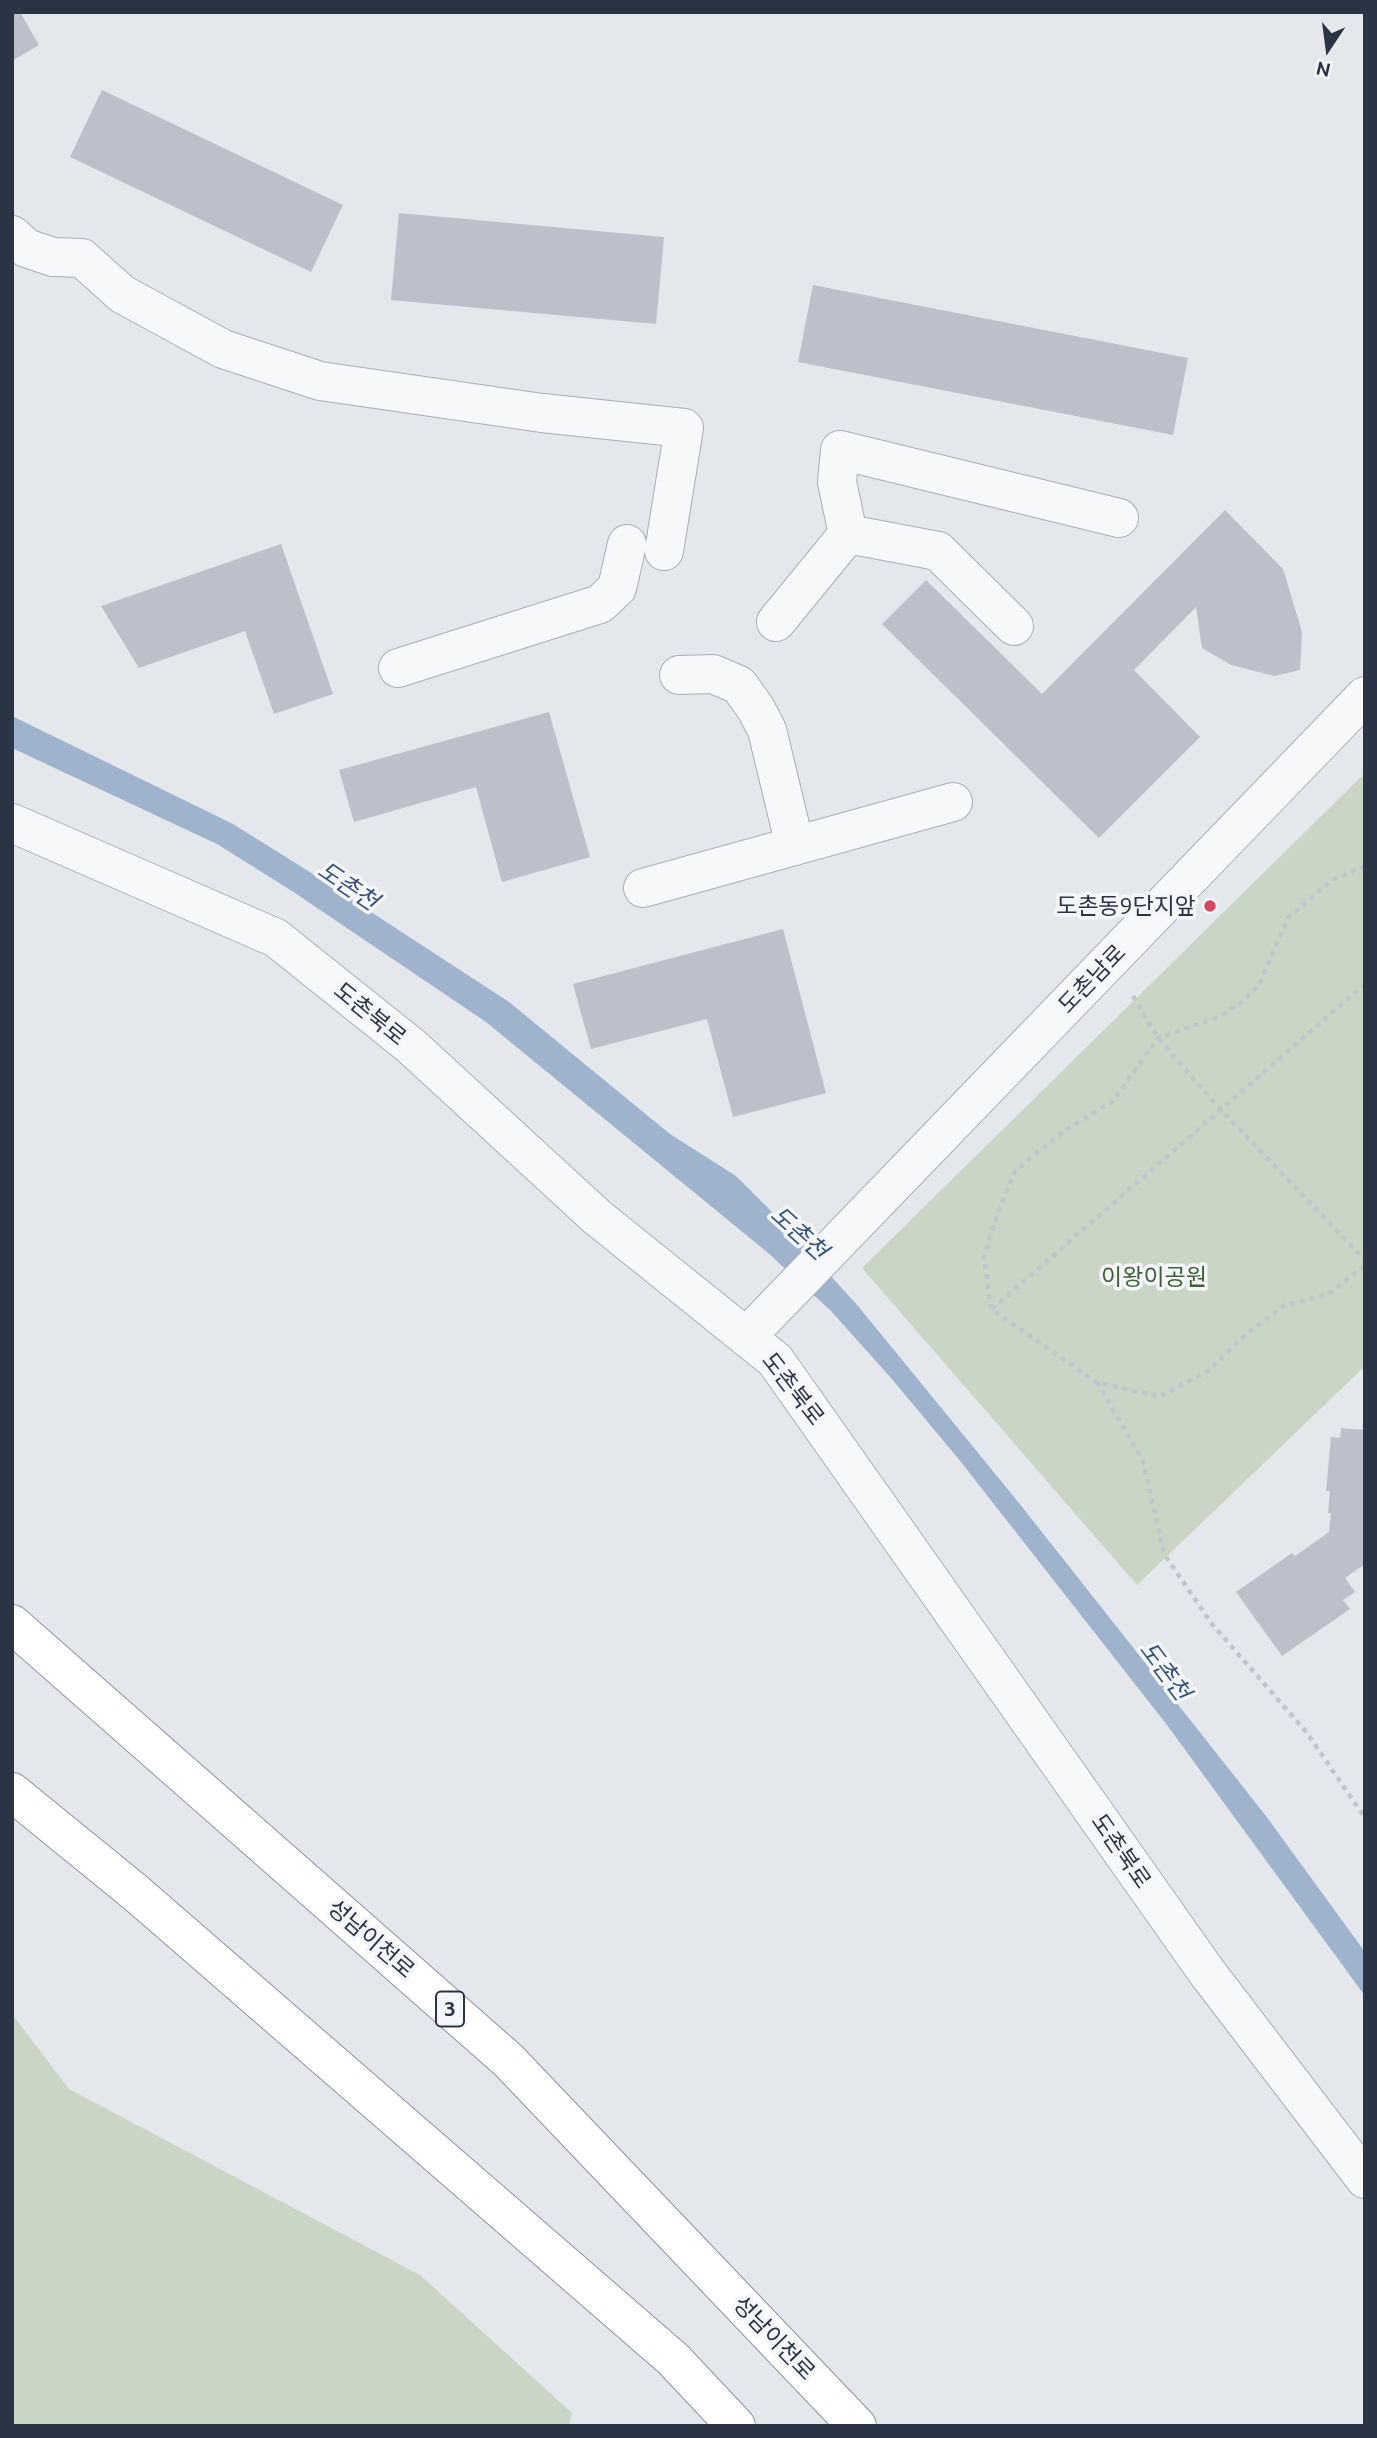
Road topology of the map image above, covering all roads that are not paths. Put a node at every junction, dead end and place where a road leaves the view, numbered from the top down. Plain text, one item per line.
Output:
1 (12, 235) edge
2 (1119, 517) dead end
3 (848, 534) junction
4 (776, 622) dead end
5 (1014, 626) dead end
6 (398, 667) dead end
7 (679, 675) dead end
8 (1365, 696) edge
9 (953, 802) dead end
10 (12, 823) edge
11 (795, 846) junction
12 (643, 888) dead end
13 (756, 1327) junction
14 (12, 1624) edge
15 (12, 1792) edge
16 (1365, 2179) edge
17 (736, 2426) edge
18 (857, 2426) edge

1 - 6 street
2 - 3 street
3 - 4 street
3 - 5 street
7 - 11 street
8 - 13 street, 도촌남로
9 - 11 street
10 - 13 street, 도촌북로
11 - 12 street
13 - 16 street, 도촌북로
14 - 18 highway, 성남이천로 / 3
15 - 17 highway

